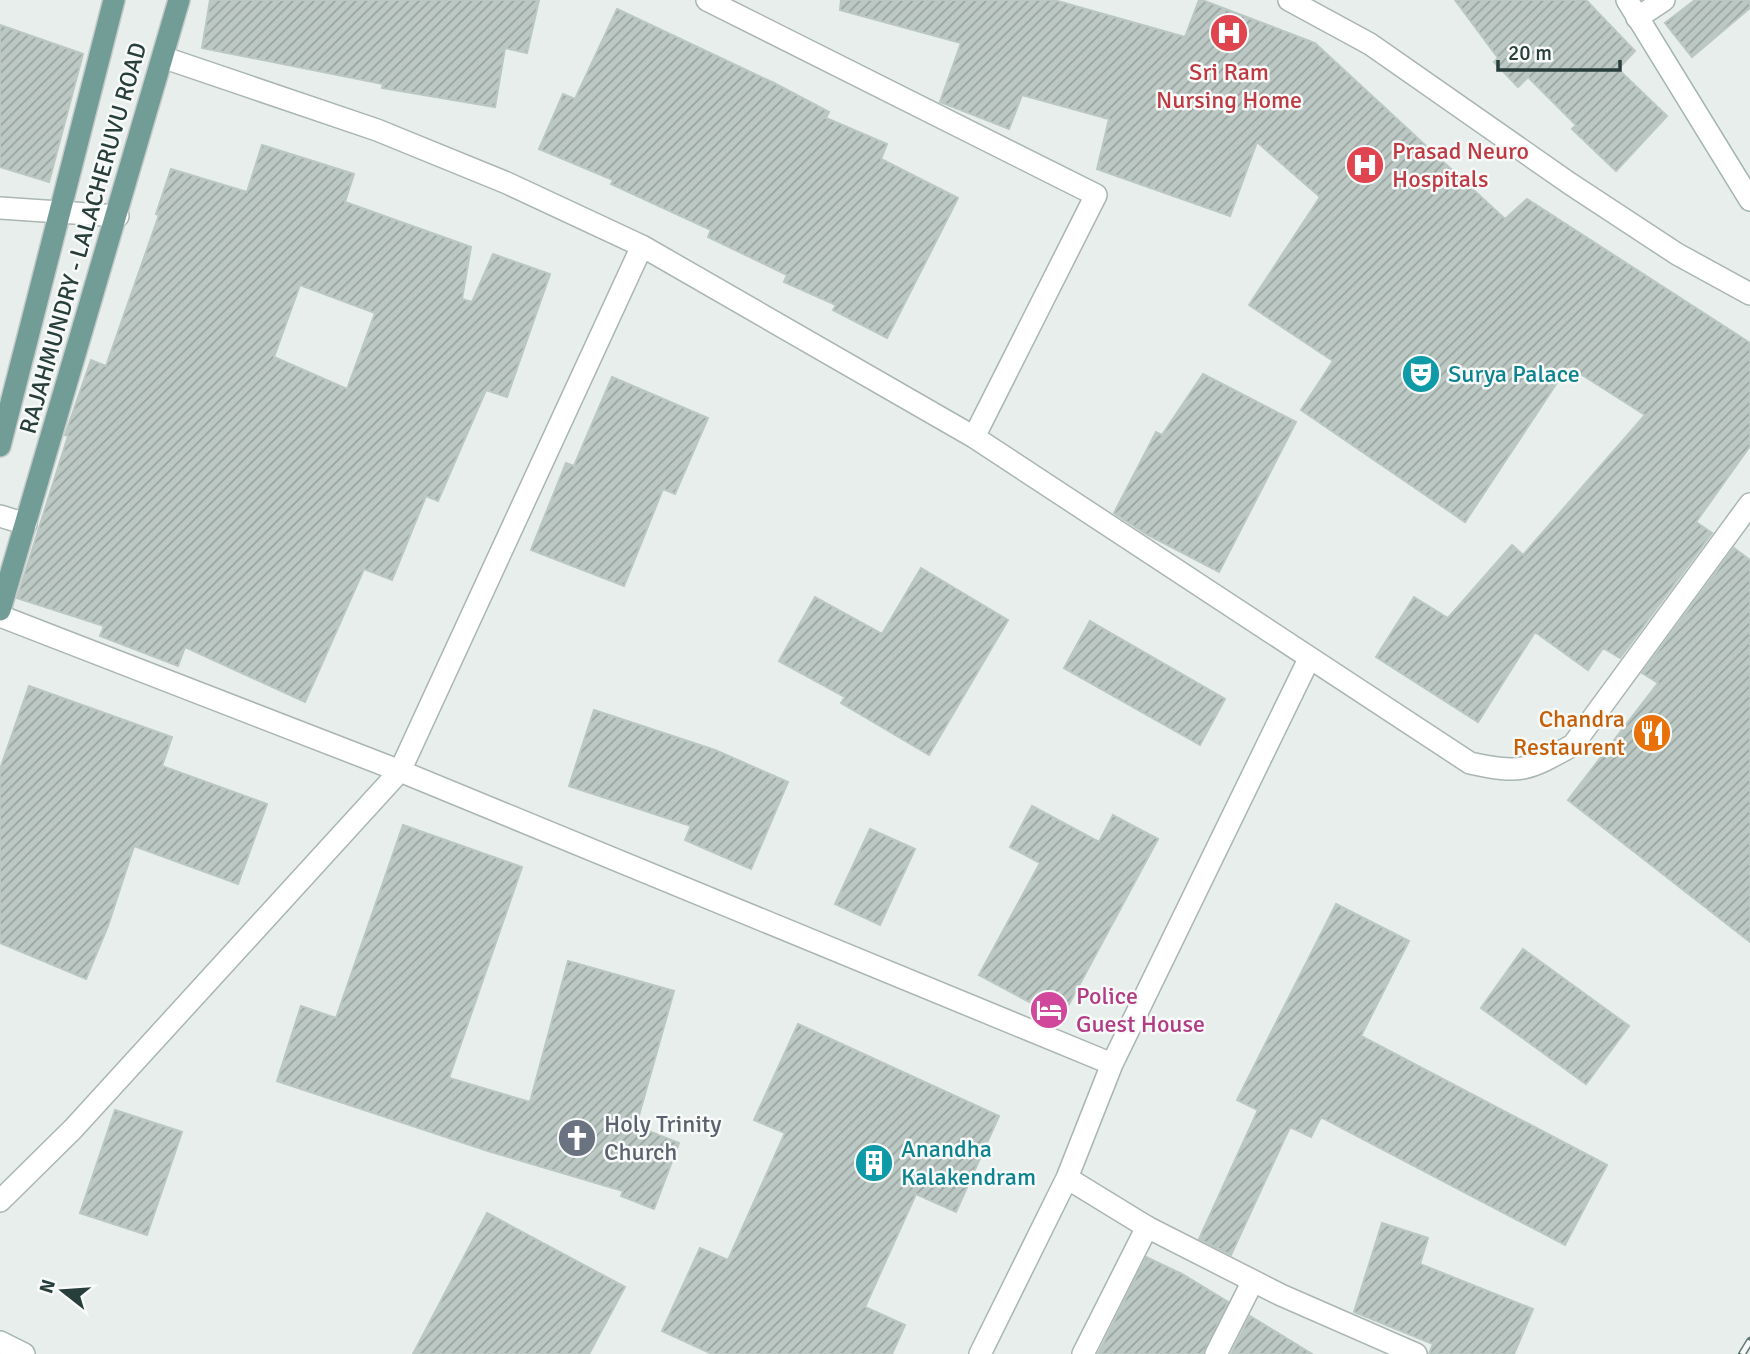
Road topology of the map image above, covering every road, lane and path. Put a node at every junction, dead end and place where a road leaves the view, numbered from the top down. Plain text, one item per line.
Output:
1 (114, 0) edge
2 (180, 0) edge
3 (707, 0) edge
4 (1289, 0) edge
5 (1664, 0) edge
6 (1632, 9) edge
7 (165, 58) junction
8 (1750, 200) edge
9 (0, 208) edge
10 (61, 212) junction
11 (118, 216) junction
12 (642, 246) junction
13 (1750, 295) edge
14 (974, 437) junction
15 (0, 446) edge
16 (1750, 504) edge
17 (0, 516) edge
18 (26, 524) junction
19 (0, 610) edge
20 (0, 616) edge
21 (1309, 659) junction
22 (400, 771) junction
23 (1112, 1064) junction
24 (1067, 1178) junction
25 (0, 1201) edge
26 (1147, 1227) junction
27 (1253, 1281) junction
28 (0, 1342) edge
29 (24, 1354) edge
30 (980, 1354) edge
31 (1083, 1354) edge
32 (1216, 1354) edge
33 (1416, 1354) edge

1 - 10 main road
2 - 7 main road, RAJAHMUNDRY - LALACHERUVU ROAD
3 - 14 street
4 - 13 street
5 - 6 street
6 - 8 street
7 - 11 main road, RAJAHMUNDRY - LALACHERUVU ROAD
7 - 12 street
9 - 10 street
10 - 11 street
10 - 15 main road
11 - 18 main road, RAJAHMUNDRY - LALACHERUVU ROAD
12 - 14 street
12 - 22 street
14 - 21 street
16 - 21 street
17 - 18 street
18 - 19 main road, RAJAHMUNDRY - LALACHERUVU ROAD
20 - 22 street
21 - 23 street
22 - 23 street
22 - 25 street
23 - 24 street
24 - 26 street
24 - 30 street
26 - 27 street
26 - 31 street
27 - 32 street
27 - 33 street
28 - 29 street

